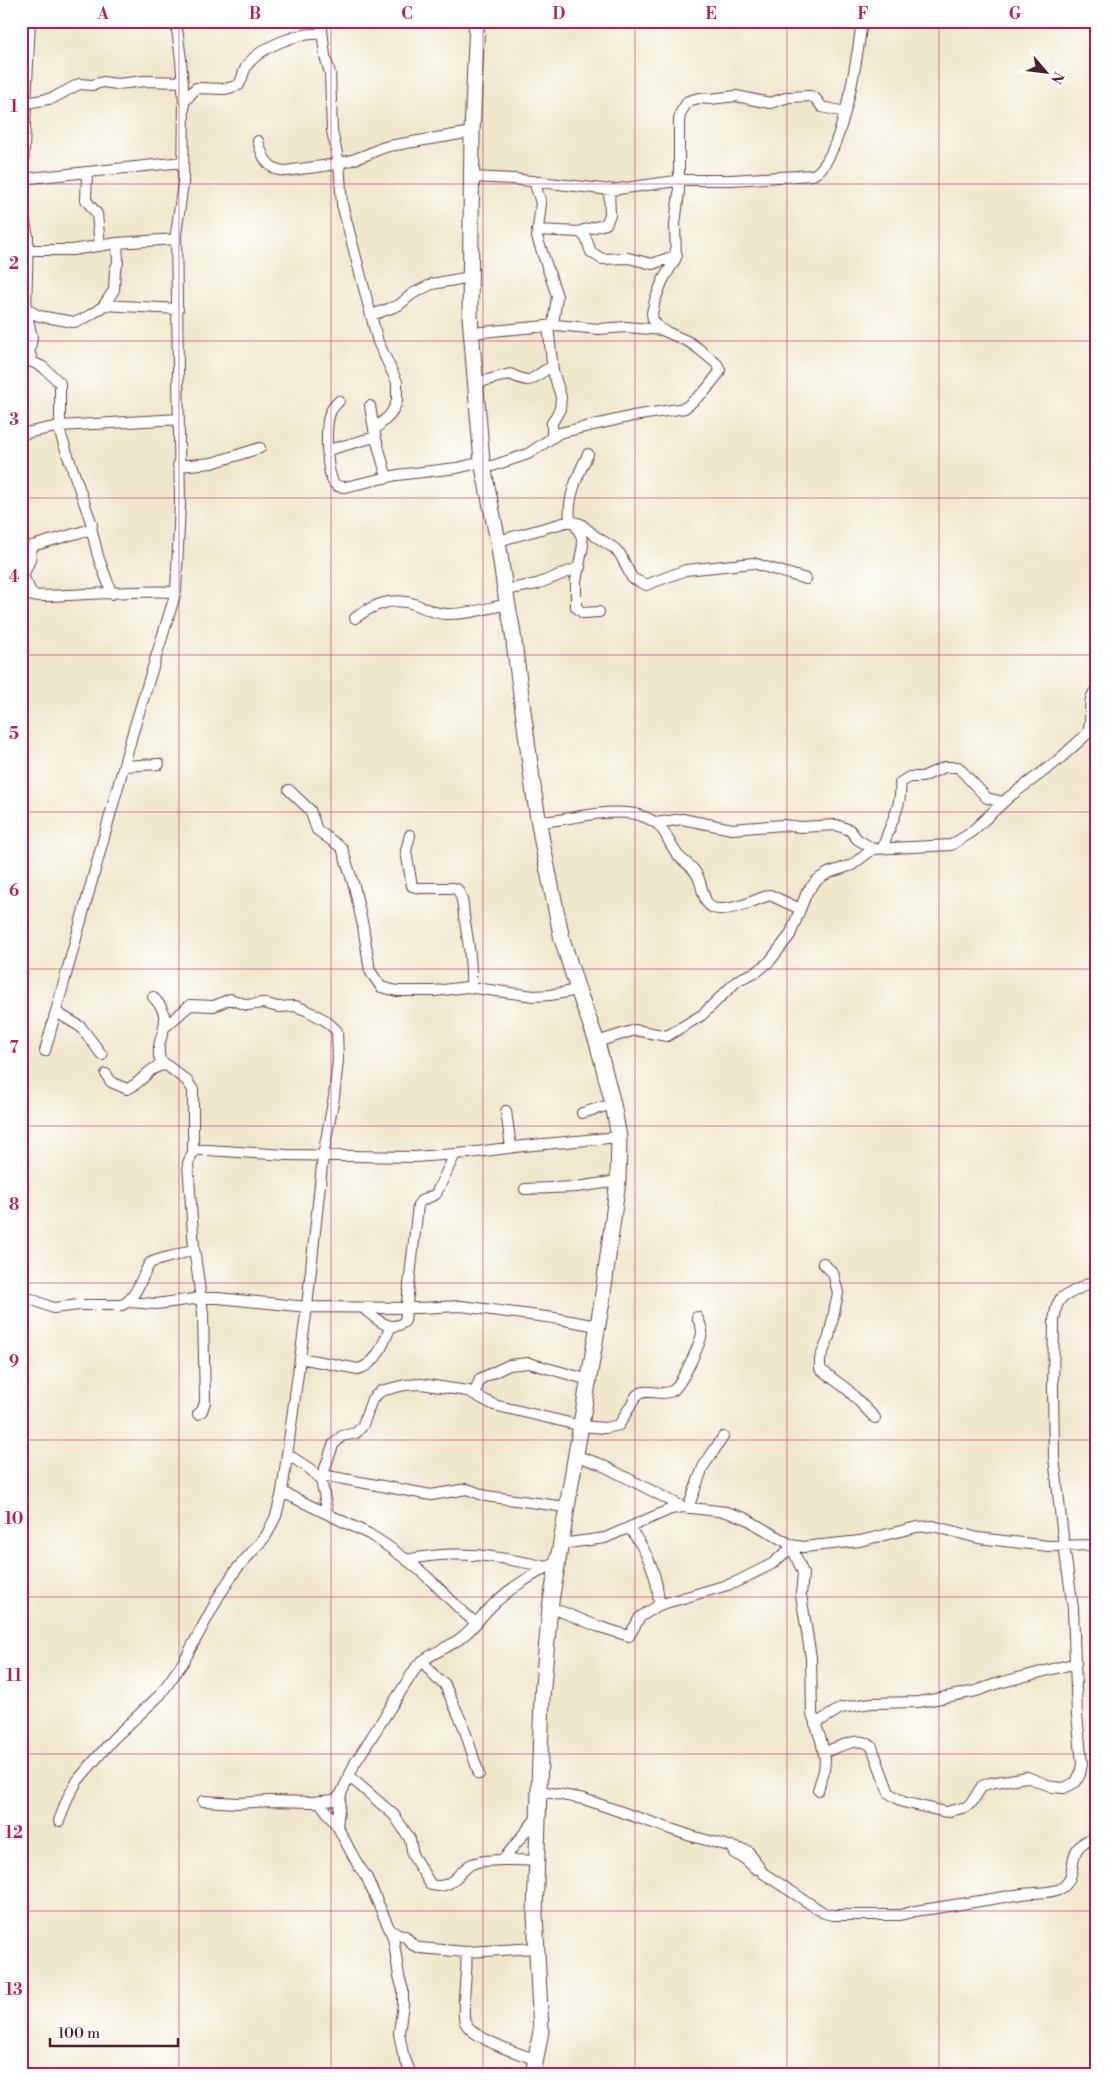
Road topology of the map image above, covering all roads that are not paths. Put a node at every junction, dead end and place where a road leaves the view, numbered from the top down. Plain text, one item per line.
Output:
1 (30, 21) edge
2 (176, 21) edge
3 (321, 21) edge
4 (477, 21) edge
5 (862, 21) edge
6 (322, 34) junction
7 (183, 82) junction
8 (184, 102) junction
9 (27, 103) junction
10 (844, 112) junction
11 (472, 132) junction
12 (258, 141) dead end
13 (183, 162) junction
14 (339, 163) junction
15 (24, 167) junction
16 (86, 173) junction
17 (472, 177) junction
18 (35, 178) junction
19 (23, 179) edge
20 (678, 180) junction
21 (534, 181) junction
22 (609, 189) junction
23 (537, 230) junction
24 (577, 232) junction
25 (176, 239) junction
26 (117, 243) junction
27 (100, 246) junction
28 (27, 250) junction
29 (677, 255) junction
30 (470, 277) junction
31 (104, 305) junction
32 (26, 309) junction
33 (178, 309) junction
34 (372, 315) junction
35 (551, 326) junction
36 (663, 330) junction
37 (472, 332) junction
38 (552, 367) junction
39 (476, 384) junction
40 (339, 401) dead end
41 (370, 406) dead end
42 (179, 419) junction
43 (59, 426) junction
44 (21, 434) edge
45 (375, 434) junction
46 (552, 436) junction
47 (260, 448) dead end
48 (328, 450) junction
49 (588, 454) dead end
50 (178, 466) junction
51 (483, 466) junction
52 (387, 478) junction
53 (571, 521) junction
54 (91, 527) junction
55 (498, 542) junction
56 (580, 567) junction
57 (806, 579) dead end
58 (176, 592) junction
59 (21, 594) edge
60 (112, 594) junction
61 (33, 596) junction
62 (506, 597) junction
63 (599, 612) dead end
64 (355, 618) dead end
65 (1097, 688) edge
66 (159, 764) dead end
67 (124, 766) junction
68 (289, 790) dead end
69 (1003, 802) junction
70 (540, 822) junction
71 (656, 823) junction
72 (410, 835) dead end
73 (878, 849) junction
74 (800, 909) junction
75 (471, 987) junction
76 (578, 990) junction
77 (153, 997) dead end
78 (56, 1012) junction
79 (165, 1027) junction
80 (597, 1042) junction
81 (45, 1051) dead end
82 (102, 1054) dead end
83 (165, 1065) junction
84 (106, 1074) dead end
85 (613, 1104) junction
86 (506, 1111) dead end
87 (582, 1113) dead end
88 (619, 1137) junction
89 (511, 1147) junction
90 (193, 1152) junction
91 (455, 1154) junction
92 (323, 1156) junction
93 (618, 1180) junction
94 (525, 1190) dead end
95 (194, 1248) junction
96 (823, 1264) dead end
97 (1097, 1280) edge
98 (21, 1295) edge
99 (201, 1298) junction
100 (128, 1302) junction
101 (307, 1307) junction
102 (363, 1308) junction
103 (407, 1308) junction
104 (697, 1317) dead end
105 (391, 1326) junction
106 (597, 1326) junction
107 (300, 1358) junction
108 (589, 1380) junction
109 (470, 1392) junction
110 (198, 1414) dead end
111 (875, 1418) dead end
112 (582, 1426) junction
113 (723, 1437) dead end
114 (287, 1454) junction
115 (577, 1456) junction
116 (321, 1478) junction
117 (282, 1492) junction
118 (566, 1507) junction
119 (685, 1507) junction
120 (328, 1514) junction
121 (629, 1528) junction
122 (561, 1544) junction
123 (1097, 1545) edge
124 (791, 1546) junction
125 (1064, 1546) junction
126 (406, 1560) junction
127 (552, 1564) junction
128 (659, 1605) junction
129 (550, 1607) junction
130 (475, 1622) junction
131 (422, 1661) junction
132 (1076, 1663) junction
133 (815, 1724) junction
134 (824, 1752) junction
135 (479, 1774) dead end
136 (350, 1777) junction
137 (818, 1790) dead end
138 (540, 1791) junction
139 (342, 1794) junction
140 (202, 1801) dead end
141 (319, 1802) junction
142 (538, 1816) junction
143 (59, 1822) dead end
144 (337, 1826) junction
145 (1097, 1838) edge
146 (503, 1860) junction
147 (537, 1861) junction
148 (390, 1931) junction
149 (536, 1948) junction
150 (466, 1952) junction
151 (535, 2067) edge
152 (411, 2074) edge

1 - 9 street
2 - 7 street
3 - 6 street
4 - 11 street
5 - 10 street
6 - 8 street
6 - 14 street
7 - 8 street
7 - 9 street
8 - 13 street
9 - 15 street
10 - 20 street
10 - 20 street
11 - 14 street
11 - 17 street
12 - 14 street
13 - 16 street
13 - 25 street
14 - 34 street
15 - 18 street
15 - 19 street
16 - 18 street
16 - 27 street
17 - 21 street
17 - 30 street
18 - 19 street
19 - 28 street
20 - 22 street
20 - 29 street
21 - 22 street
21 - 23 street
22 - 24 street
23 - 24 street
23 - 35 street
24 - 29 street
25 - 26 street
25 - 33 street
26 - 27 street
26 - 31 street
27 - 28 street
28 - 32 street
29 - 36 street
30 - 34 street
30 - 37 street
31 - 32 street
31 - 33 street
32 - 43 street
33 - 42 street
34 - 45 street
35 - 36 street
35 - 37 street
35 - 38 street
36 - 46 street
37 - 39 street
38 - 39 street
38 - 46 street
39 - 51 street
40 - 48 street
41 - 45 street
42 - 43 street
42 - 50 street
43 - 44 street
43 - 54 street
45 - 48 street
45 - 52 street
46 - 51 street
47 - 50 street
48 - 52 street
49 - 53 street
50 - 58 street
51 - 52 street
51 - 55 street
53 - 55 street
53 - 56 street
53 - 57 street
54 - 60 street
54 - 61 street
55 - 62 street
56 - 62 street
56 - 63 street
58 - 60 street
58 - 67 street
59 - 61 street
60 - 61 street
62 - 64 street
62 - 70 street
65 - 69 street
66 - 67 street
67 - 78 street
68 - 75 street
69 - 73 street
69 - 73 street
70 - 71 street
70 - 76 street
71 - 73 street
71 - 74 street
72 - 75 street
73 - 74 street
74 - 80 street
75 - 76 street
76 - 80 street
77 - 79 street
78 - 81 street
78 - 82 street
79 - 83 street
79 - 92 street
80 - 85 street
83 - 84 street
83 - 90 street
85 - 87 street
85 - 88 street
86 - 89 street
88 - 89 street
88 - 93 street
89 - 91 street
90 - 92 street
90 - 95 street
91 - 92 street
91 - 103 street
92 - 101 street
93 - 94 street
93 - 106 street
95 - 99 street
95 - 100 street
96 - 111 street
97 - 125 street
98 - 100 street
99 - 100 street
99 - 101 street
99 - 110 street
101 - 102 street
101 - 107 street
102 - 103 street
102 - 105 street
103 - 105 street
103 - 106 street
104 - 112 street
105 - 107 street
106 - 108 street
107 - 114 street
108 - 109 street
108 - 112 street
109 - 112 street
109 - 116 street
112 - 115 street
113 - 119 street
114 - 116 street
114 - 117 street
115 - 118 street
115 - 119 street
116 - 118 street
116 - 120 street
117 - 120 street
117 - 143 street
118 - 122 street
119 - 121 street
119 - 124 street
120 - 126 street
121 - 122 street
121 - 128 street
122 - 127 street
123 - 125 street
124 - 125 street
124 - 128 street
124 - 133 street
125 - 132 street
126 - 127 street
126 - 130 street
127 - 129 street
127 - 130 street
128 - 129 street
129 - 138 street
130 - 131 street
131 - 135 street
131 - 136 street
132 - 133 street
132 - 134 street
133 - 134 street
134 - 137 street
136 - 139 street
136 - 146 street
138 - 142 street
138 - 145 street
139 - 141 street
139 - 144 street
140 - 141 street
141 - 144 street
142 - 146 street
142 - 147 street
144 - 148 street
146 - 147 street
147 - 149 street
148 - 150 street
148 - 152 street
149 - 150 street
149 - 151 street
150 - 151 street

